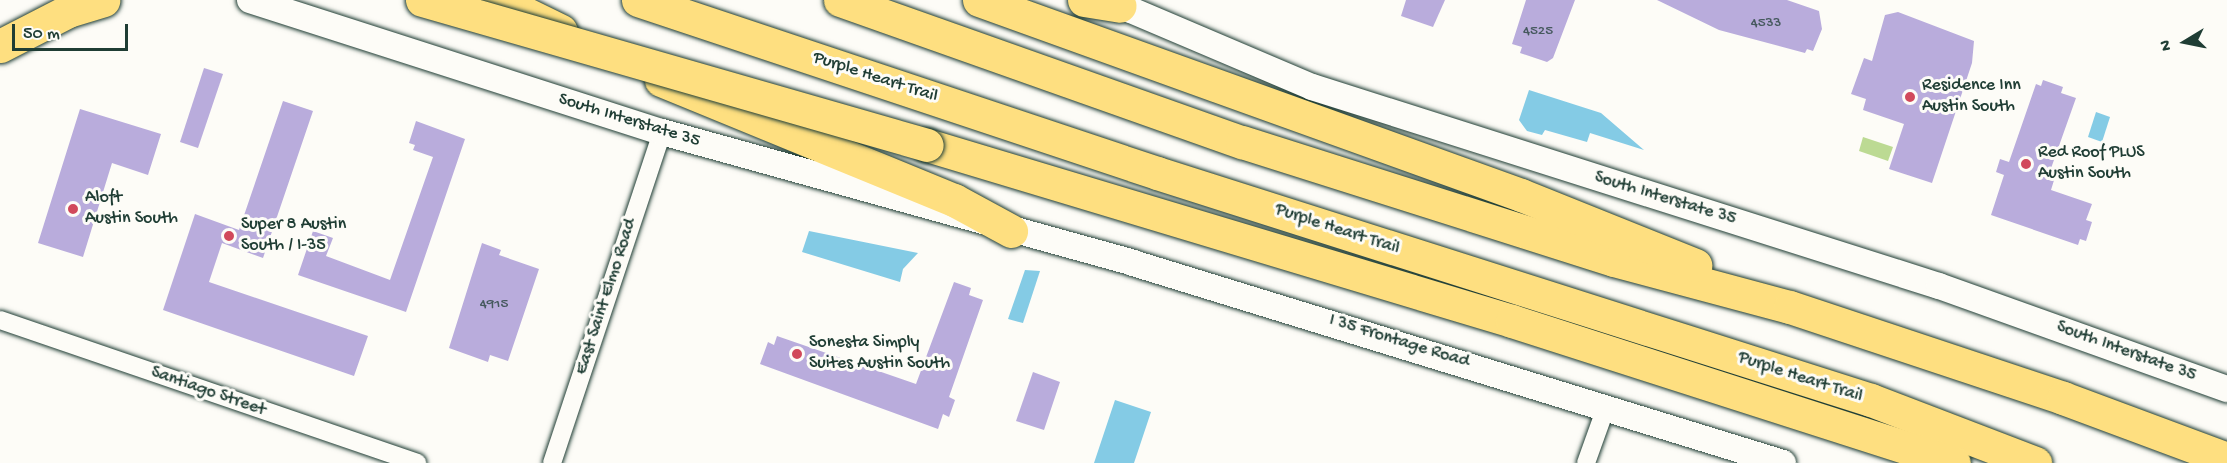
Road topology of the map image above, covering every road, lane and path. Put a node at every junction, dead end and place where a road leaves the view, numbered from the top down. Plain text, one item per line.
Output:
1 (103, 0) edge
2 (250, 0) edge
3 (422, 0) edge
4 (498, 0) edge
5 (638, 0) edge
6 (840, 0) edge
7 (1084, 0) edge
8 (989, 3) edge
9 (1113, 3) edge
10 (0, 46) edge
11 (662, 132) junction
12 (1011, 231) junction
13 (1790, 307) junction
14 (0, 320) edge
15 (2227, 389) edge
16 (1606, 406) junction
17 (2227, 459) edge
18 (417, 463) edge
19 (552, 463) edge
20 (1587, 463) edge
21 (1783, 463) edge
22 (1954, 463) edge
23 (2035, 463) edge

1 - 10 highway
2 - 11 main road, South Interstate 35
3 - 22 highway, bridge
4 - 12 highway
5 - 23 highway, Purple Heart Trail
6 - 13 highway
7 - 9 highway
8 - 13 highway
9 - 15 main road, South Interstate 35
11 - 12 main road, South Interstate 35
11 - 19 street, East Saint Elmo Road
12 - 16 main road, I 35 Frontage Road
13 - 17 highway
14 - 18 street, Santiago Street
16 - 20 street
16 - 21 main road, I 35 Frontage Road

